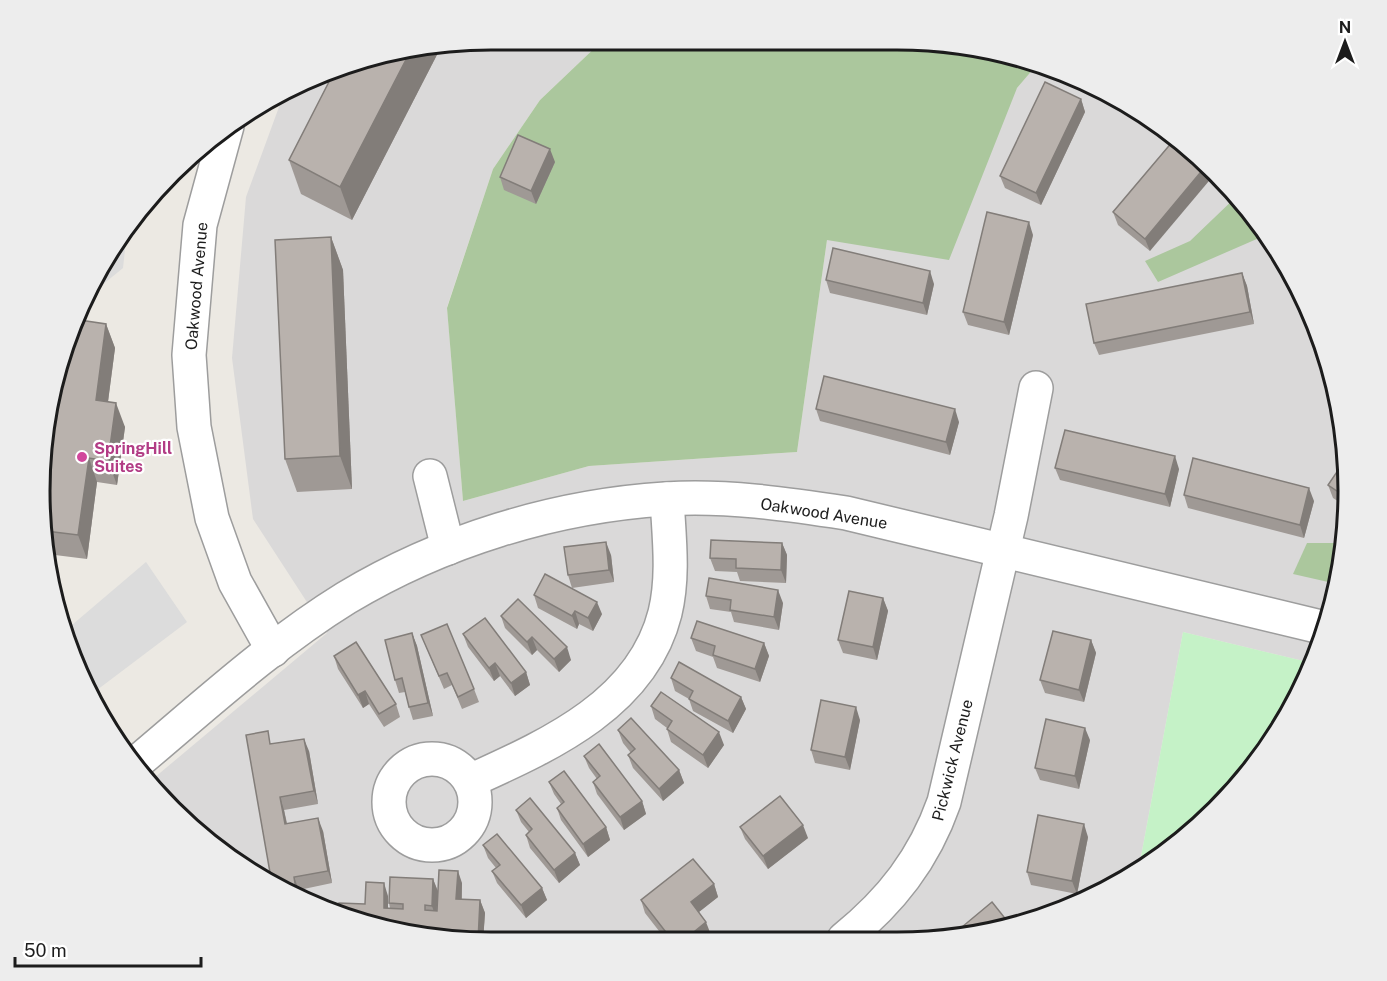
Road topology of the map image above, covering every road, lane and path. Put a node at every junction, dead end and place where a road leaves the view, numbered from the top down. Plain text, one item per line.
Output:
1 (223, 140) edge
2 (1036, 388) dead end
3 (430, 476) dead end
4 (667, 499) junction
5 (448, 548) junction
6 (1002, 550) junction
7 (1316, 625) edge
8 (273, 650) junction
9 (141, 759) edge
10 (470, 781) dead end
11 (864, 932) edge

1 - 8 street, Oakwood Avenue
2 - 6 street, Pickwick Avenue
3 - 5 street
4 - 5 street, Oakwood Avenue
4 - 6 street, Oakwood Avenue
4 - 10 street
5 - 8 street, Oakwood Avenue
6 - 7 street, Oakwood Avenue
6 - 11 street, Pickwick Avenue
8 - 9 street, Oakwood Avenue

